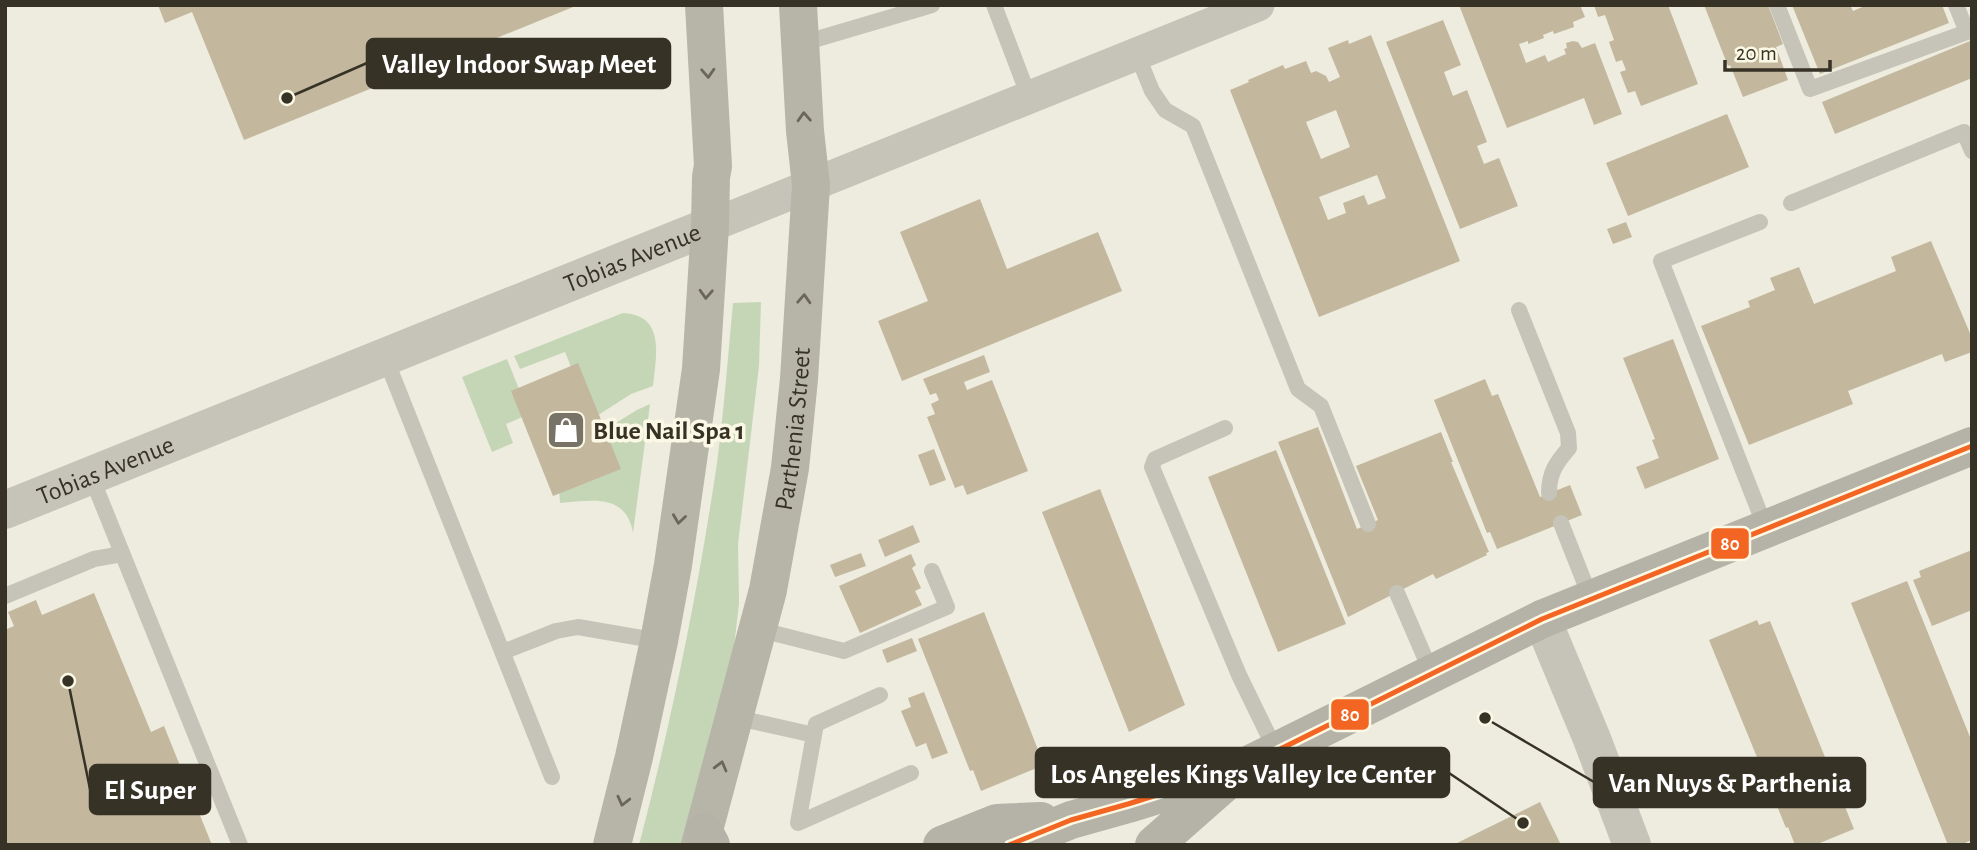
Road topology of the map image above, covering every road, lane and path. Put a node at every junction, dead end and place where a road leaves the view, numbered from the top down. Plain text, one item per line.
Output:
1 (704, 5) edge
2 (797, 5) edge
3 (932, 5) edge
4 (994, 5) edge
5 (1258, 5) edge
6 (1777, 5) edge
7 (1956, 5) edge
8 (1969, 31) edge
9 (800, 44) junction
10 (1137, 54) junction
11 (1028, 97) junction
12 (1972, 151) edge
13 (811, 185) junction
14 (1791, 203) dead end
15 (1760, 222) dead end
16 (710, 226) junction
17 (1519, 310) dead end
18 (385, 357) junction
19 (1225, 428) dead end
20 (1972, 446) edge
21 (90, 476) junction
22 (1549, 493) dead end
23 (5, 510) edge
24 (1561, 523) dead end
25 (1368, 524) dead end
26 (1766, 529) junction
27 (122, 554) junction
28 (932, 571) dead end
29 (1397, 593) dead end
30 (5, 596) edge
31 (1591, 599) junction
32 (1542, 619) junction
33 (757, 629) junction
34 (659, 641) junction
35 (503, 652) junction
36 (1432, 674) junction
37 (880, 695) dead end
38 (734, 718) junction
39 (814, 735) junction
40 (1276, 751) junction
41 (1240, 769) junction
42 (911, 773) dead end
43 (552, 777) dead end
44 (1071, 820) junction
45 (705, 841) edge
46 (240, 845) edge
47 (612, 845) edge
48 (942, 845) edge
49 (1009, 845) edge
50 (1154, 845) edge
51 (1632, 845) edge

1 -> 16 main road
2 - 9 main road, Parthenia Street
3 - 9 lane
4 - 11 lane
5 - 10 street, Tobias Avenue
6 - 8 lane
7 - 8 lane
13 -> 9 main road, Parthenia Street
10 - 11 street, Tobias Avenue
10 - 25 lane
11 - 13 street, Tobias Avenue
12 - 14 lane
13 - 16 street, Tobias Avenue
33 -> 13 main road, Parthenia Street
15 - 26 lane
16 - 18 street, Tobias Avenue
16 -> 34 main road
17 - 22 lane
18 - 21 street, Tobias Avenue
18 - 35 lane
19 - 40 lane
20 - 26 main road
21 - 23 street, Tobias Avenue
21 - 27 lane
24 - 31 lane
26 - 31 main road
27 - 30 lane
27 - 46 lane
28 - 33 lane
29 - 36 lane
31 - 32 main road
32 - 36 main road
32 - 51 street
33 - 38 main road, Parthenia Street
34 - 35 lane
34 -> 47 main road
35 - 43 lane
36 - 40 main road
37 - 39 lane
38 - 39 lane
45 -> 38 main road, Parthenia Street
39 - 42 lane
40 - 41 main road
41 - 44 main road
41 - 50 main road
44 - 48 main road
44 - 49 main road

